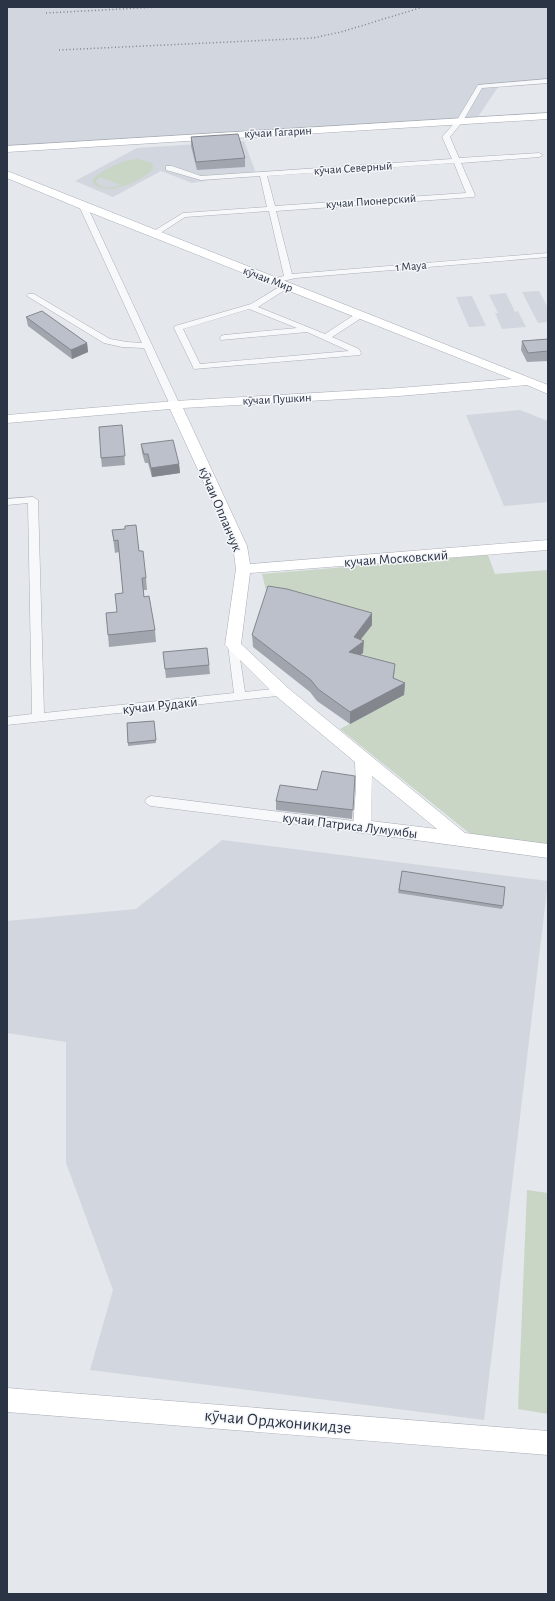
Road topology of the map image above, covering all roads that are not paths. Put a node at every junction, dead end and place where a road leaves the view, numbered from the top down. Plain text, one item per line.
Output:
1 (548, 81) edge
2 (548, 116) edge
3 (460, 121) junction
4 (7, 149) edge
5 (539, 155) dead end
6 (456, 160) junction
7 (168, 168) dead end
8 (7, 174) edge
9 (263, 174) junction
10 (83, 206) junction
11 (271, 208) junction
12 (153, 234) junction
13 (548, 255) edge
14 (288, 282) junction
15 (31, 296) dead end
16 (252, 307) junction
17 (360, 315) junction
18 (309, 330) junction
19 (326, 337) junction
20 (224, 338) dead end
21 (148, 344) junction
22 (548, 380) edge
23 (530, 382) junction
24 (548, 390) edge
25 (175, 405) junction
26 (7, 419) edge
27 (7, 502) edge
28 (548, 545) edge
29 (243, 569) junction
30 (233, 645) junction
31 (282, 692) junction
32 (240, 696) junction
33 (38, 718) junction
34 (7, 721) edge
35 (363, 760) junction
36 (152, 802) dead end
37 (362, 827) junction
38 (461, 838) junction
39 (548, 852) edge
40 (7, 1400) edge
41 (548, 1443) edge

1 - 3 street, кучаи Пионерский
2 - 3 street, кӯчаи Гагарин
3 - 4 street, кӯчаи Гагарин
3 - 6 street, кучаи Пионерский
5 - 6 street, кӯчаи Северный
6 - 9 street, кӯчаи Северный
6 - 11 street, кучаи Пионерский
7 - 9 street, кӯчаи Северный
8 - 10 street, кӯчаи Мир
9 - 11 street
10 - 12 street, кӯчаи Мир
10 - 21 street
11 - 12 street, кучаи Пионерский
11 - 14 street
12 - 14 street, кӯчаи Мир
13 - 14 street, 1 Maya
14 - 16 street
14 - 17 street, кӯчаи Мир
15 - 21 street
16 - 18 street
16 - 19 street
17 - 19 street
17 - 23 street, кӯчаи Мир
18 - 19 street
18 - 20 street
21 - 25 street
22 - 23 street, кӯчаи Пушкин
23 - 24 street
23 - 25 street, кӯчаи Пушкин
25 - 26 street, кӯчаи Пушкин
25 - 29 street, кӯчаи Опланчук
27 - 33 street
28 - 29 street, кучаи Московский
29 - 30 street, кӯчаи Опланчук
30 - 31 street
30 - 32 street
31 - 32 street, кӯчаи Рӯдакӣ
31 - 35 street
32 - 33 street, кӯчаи Рӯдакӣ
33 - 34 street, кӯчаи Рӯдакӣ
35 - 37 street
35 - 38 street
36 - 37 street, кучаи Патриса Лумумбы
37 - 38 street, кучаи Патриса Лумумбы
38 - 39 street, кучаи Патриса Лумумбы
40 - 41 street, кӯчаи Орджоникидзе

